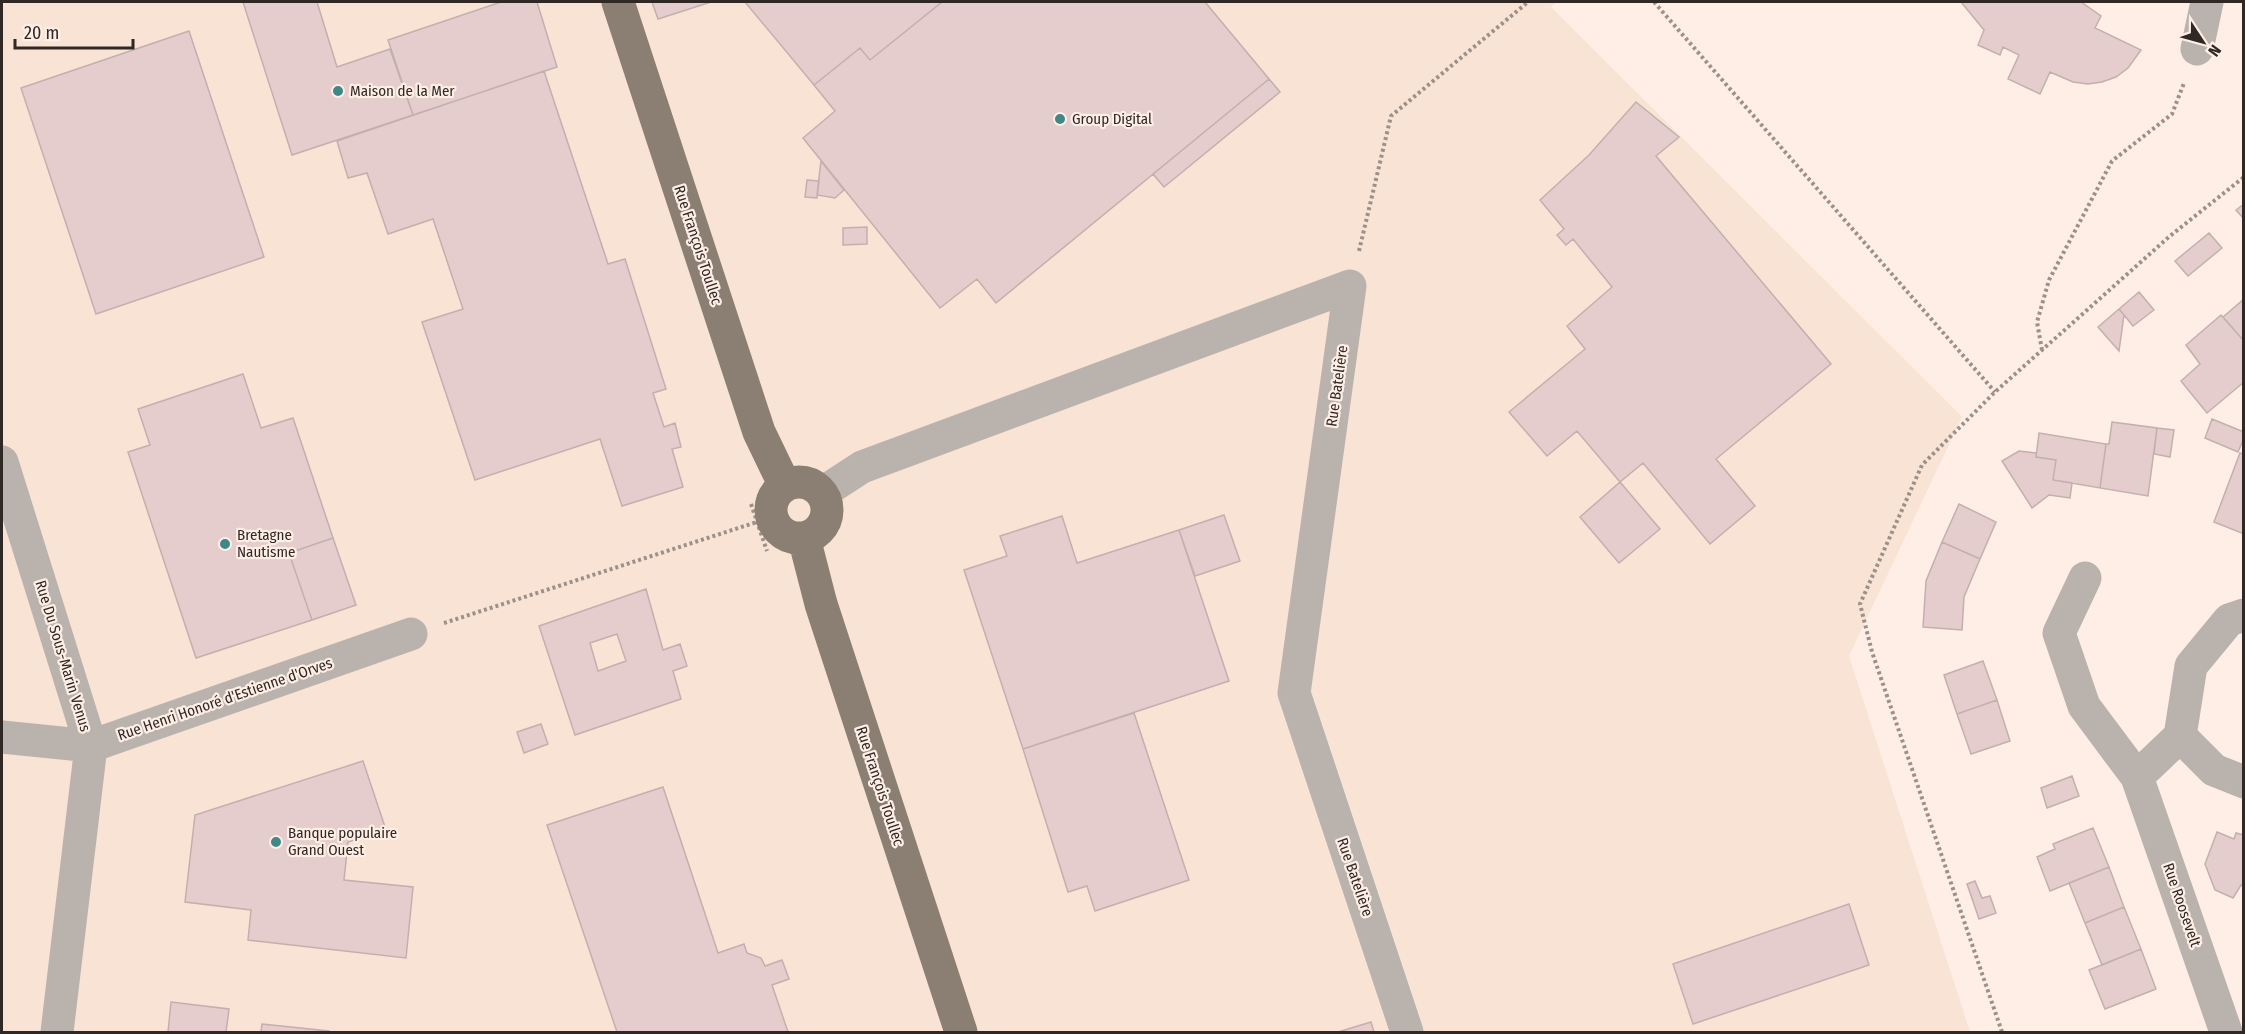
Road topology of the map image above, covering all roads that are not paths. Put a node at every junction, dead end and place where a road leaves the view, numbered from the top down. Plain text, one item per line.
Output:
1 (618, 2) edge
2 (2207, 2) edge
3 (2197, 49) road end
4 (2, 462) edge
5 (785, 486) junction
6 (822, 493) junction
7 (804, 537) junction
8 (2085, 578) dead end
9 (2244, 615) edge
10 (411, 634) road end
11 (2180, 736) junction
12 (2, 737) edge
13 (91, 746) junction
14 (2137, 777) junction
15 (2244, 782) edge
16 (57, 1032) edge
17 (961, 1032) edge
18 (1407, 1032) edge
19 (2226, 1032) edge

1 - 5 main road, Rue François Toullec
2 - 3 street
4 - 13 street, Rue Du Sous-Marin Venus
5 - 6 main road
5 - 7 main road
6 - 7 main road
6 - 18 street, Rue Batelière
7 - 17 main road, Rue François Toullec
8 - 14 street, Rue Roosevelt
9 - 11 street
10 - 13 street, Rue Henri Honoré d'Estienne d'Orves
11 - 14 street
11 - 15 street
12 - 13 street, Rue Henri Honoré d'Estienne d'Orves
13 - 16 street, Rue Du Sous-Marin Venus
14 - 19 street, Rue Roosevelt

